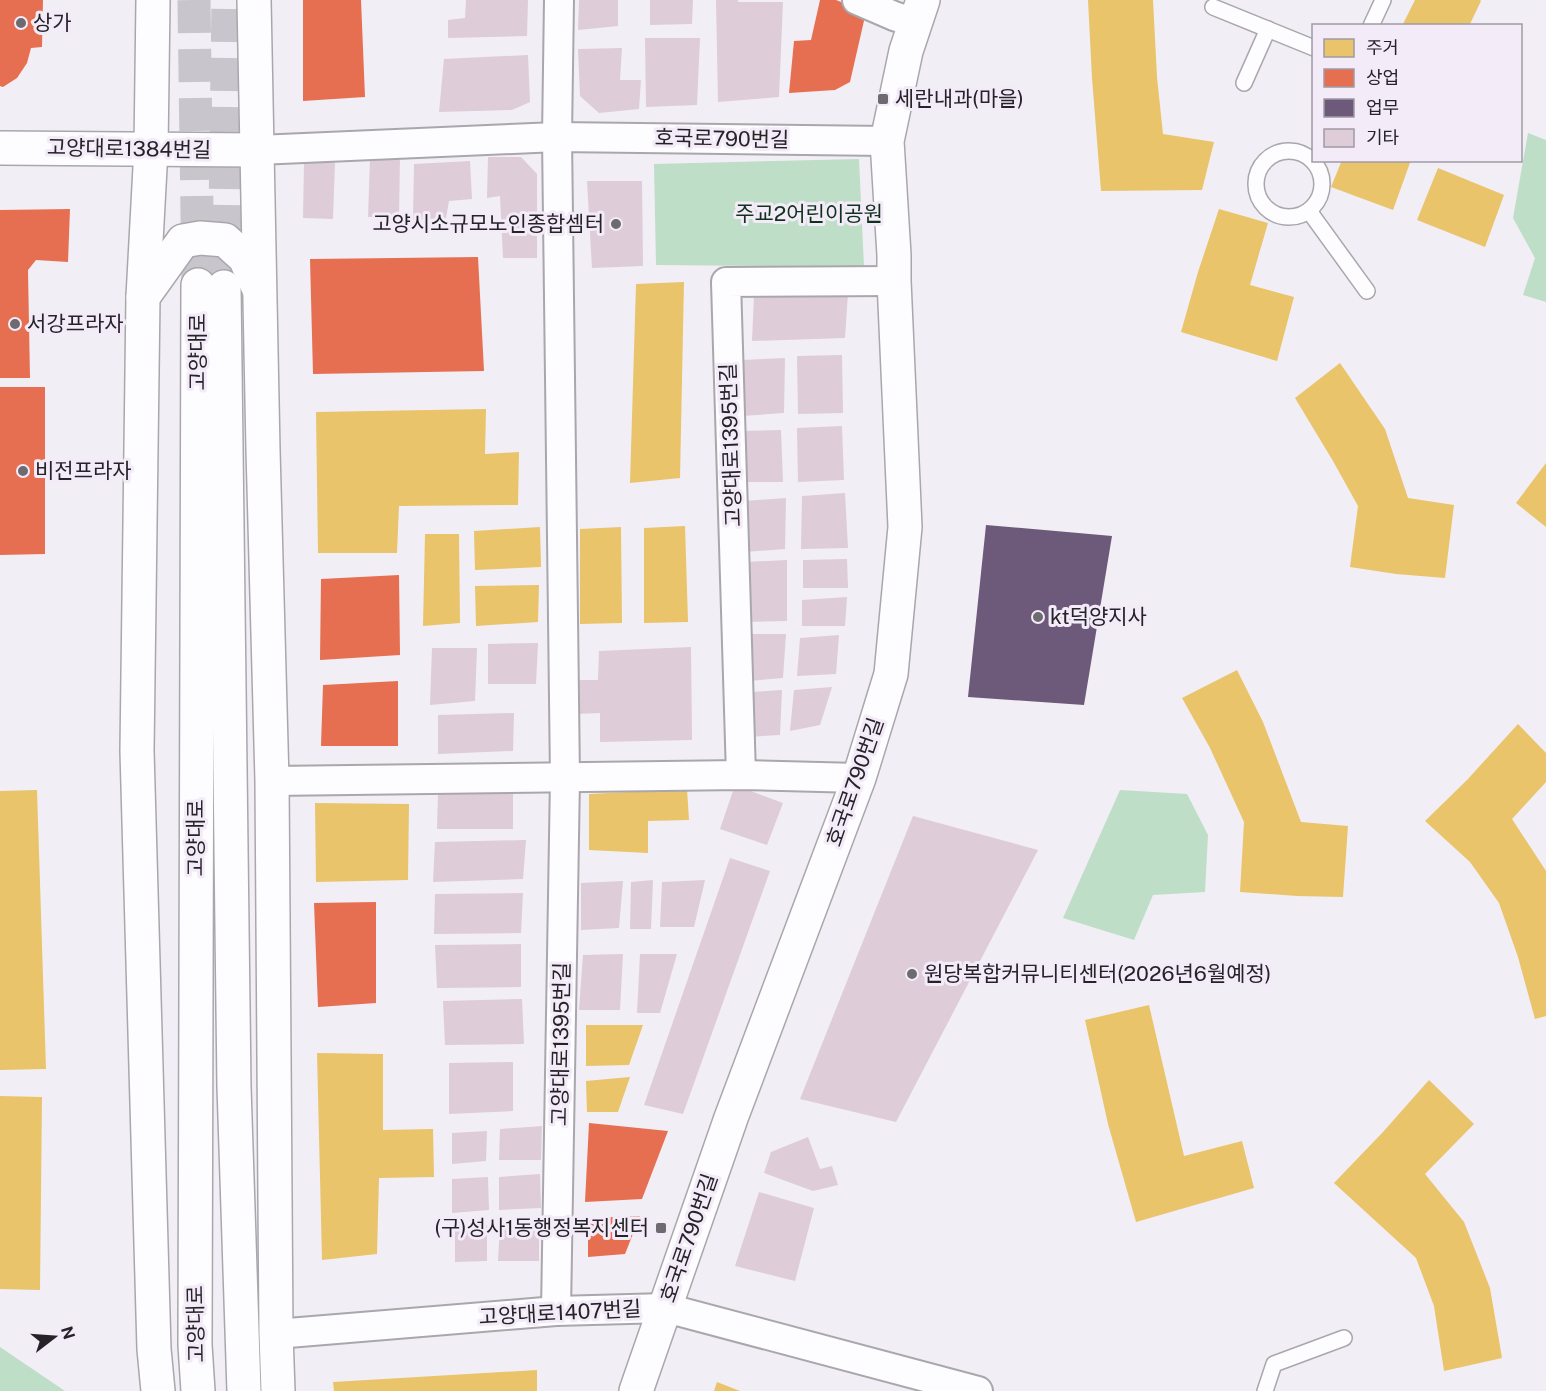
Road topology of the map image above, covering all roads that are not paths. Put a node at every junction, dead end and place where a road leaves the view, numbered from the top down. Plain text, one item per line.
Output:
1 (153, 0) edge
2 (254, 0) edge
3 (559, 0) edge
4 (857, 0) edge
5 (1383, 0) edge
6 (1213, 7) dead end
7 (919, 12) edge
8 (1372, 24) edge
9 (1268, 29) junction
10 (1312, 47) edge
11 (1244, 83) dead end
12 (557, 137) junction
13 (887, 141) junction
14 (0, 148) edge
15 (151, 149) junction
16 (258, 150) junction
17 (1311, 152) edge
18 (1315, 162) edge
19 (1309, 211) junction
20 (894, 281) junction
21 (260, 291) junction
22 (1367, 291) dead end
23 (143, 297) junction
24 (741, 775) junction
25 (565, 778) junction
26 (859, 778) junction
27 (272, 781) junction
28 (666, 1308) junction
29 (556, 1311) junction
30 (276, 1334) junction
31 (1344, 1338) dead end
32 (158, 1391) edge
33 (198, 1391) edge
34 (244, 1391) edge
35 (278, 1391) edge
36 (636, 1391) edge
37 (978, 1391) edge
38 (1265, 1391) edge

1 - 15 main road
2 - 16 main road
3 - 12 street, 고양대로1395번길
4 - 7 street
5 - 8 lane
6 - 9 lane
7 - 13 main road, 호국로790번길
9 - 10 lane
9 - 11 lane
12 - 13 street, 호국로790번길
12 - 16 street
12 - 25 street, 고양대로1395번길
13 - 20 main road, 호국로790번길
14 - 15 main road, 고양대로1384번길
15 - 16 main road, 고양대로1384번길
15 - 23 main road
16 - 21 main road
17 - 19 lane
18 - 19 lane
19 - 22 lane
20 - 24 street, 고양대로1395번길
20 - 26 main road, 호국로790번길
21 - 23 main road
21 - 27 main road
23 - 32 main road
24 - 25 street
24 - 26 street
25 - 27 street
25 - 29 street, 고양대로1395번길
26 - 28 main road, 호국로790번길
27 - 30 main road
28 - 29 street, 고양대로1407번길
28 - 36 main road, 호국로790번길
28 - 37 street, 고양대로1407번길
29 - 30 street, 고양대로1407번길
30 - 35 main road
31 - 38 lane
33 - 34 main road, 고양대로

